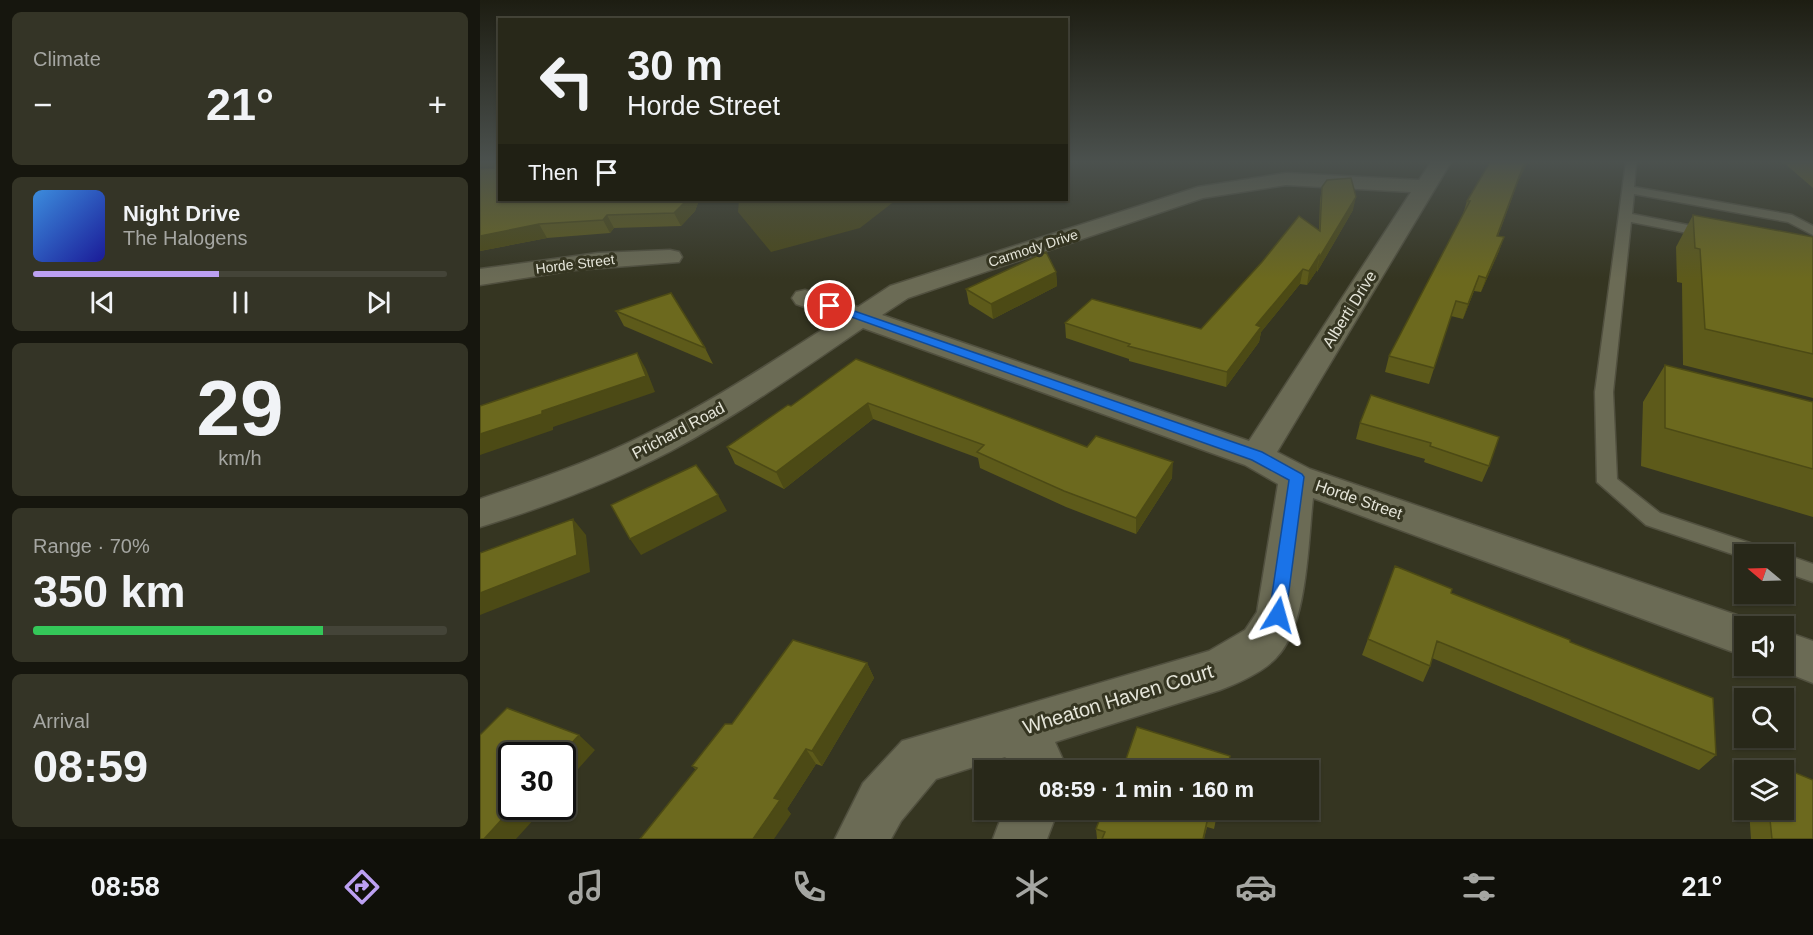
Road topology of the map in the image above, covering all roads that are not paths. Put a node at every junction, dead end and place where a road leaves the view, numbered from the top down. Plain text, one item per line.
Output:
1 (1173, 201) edge
2 (1416, 201) edge
3 (1629, 201) edge
4 (1692, 201) edge
5 (1627, 217) junction
6 (1813, 231) edge
7 (1721, 235) edge
8 (670, 257) dead end
9 (480, 277) edge
10 (805, 298) dead end
11 (860, 316) junction
12 (1257, 456) junction
13 (1297, 477) junction
14 (480, 513) edge
15 (1734, 546) edge
16 (1794, 566) edge
17 (1813, 573) edge
18 (1734, 633) edge
19 (1794, 655) edge
20 (1813, 662) edge
21 (1011, 732) junction
22 (1037, 760) edge
23 (1027, 820) edge
24 (862, 839) edge
25 (1020, 839) edge

1 - 11 street, Carmody Drive
2 - 12 street, Alberti Drive
3 - 5 lane
4 - 6 lane
5 - 7 lane
5 - 15 lane
8 - 9 street, Horde Street
10 - 11 street, Horde Street
11 - 12 street, Horde Street
11 - 14 street, Prichard Road
12 - 13 street, Horde Street
13 - 18 street, Horde Street
13 - 21 street, Wheaton Haven Court
16 - 17 lane
19 - 20 street
21 - 22 street, Wheaton Haven Court
21 - 24 street, Wheaton Haven Court
23 - 25 street

